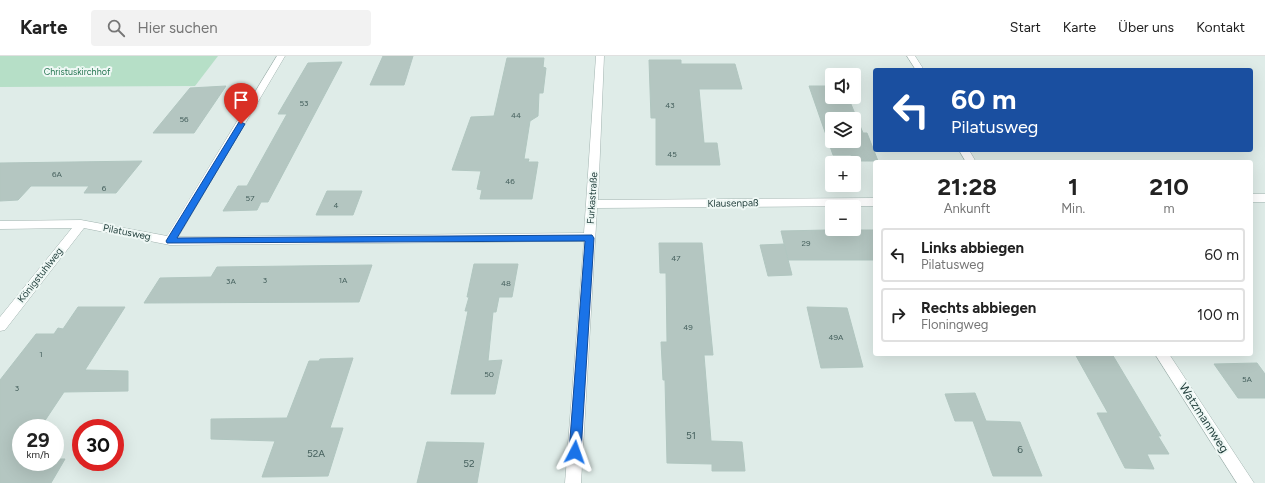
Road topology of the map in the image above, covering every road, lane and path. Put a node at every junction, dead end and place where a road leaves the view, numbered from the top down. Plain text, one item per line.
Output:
1 (281, 56) edge
2 (600, 56) edge
3 (912, 56) edge
4 (919, 68) edge
5 (1253, 198) edge
6 (1265, 198) edge
7 (873, 202) edge
8 (592, 204) junction
9 (81, 224) junction
10 (0, 225) edge
11 (589, 238) junction
12 (170, 241) junction
13 (0, 326) edge
14 (1163, 356) edge
15 (573, 483) edge
16 (1246, 483) edge

1 - 12 street
2 - 8 street, Furkastraße
3 - 4 street
5 - 6 street
7 - 8 street, Klausenpaß
8 - 11 street, Furkastraße
9 - 10 street, Pilatusweg
9 - 12 street, Pilatusweg
9 - 13 street, Königstuhlweg
11 - 12 street, Pilatusweg
11 - 15 street, Furkastraße
14 - 16 street, Watzmannweg

